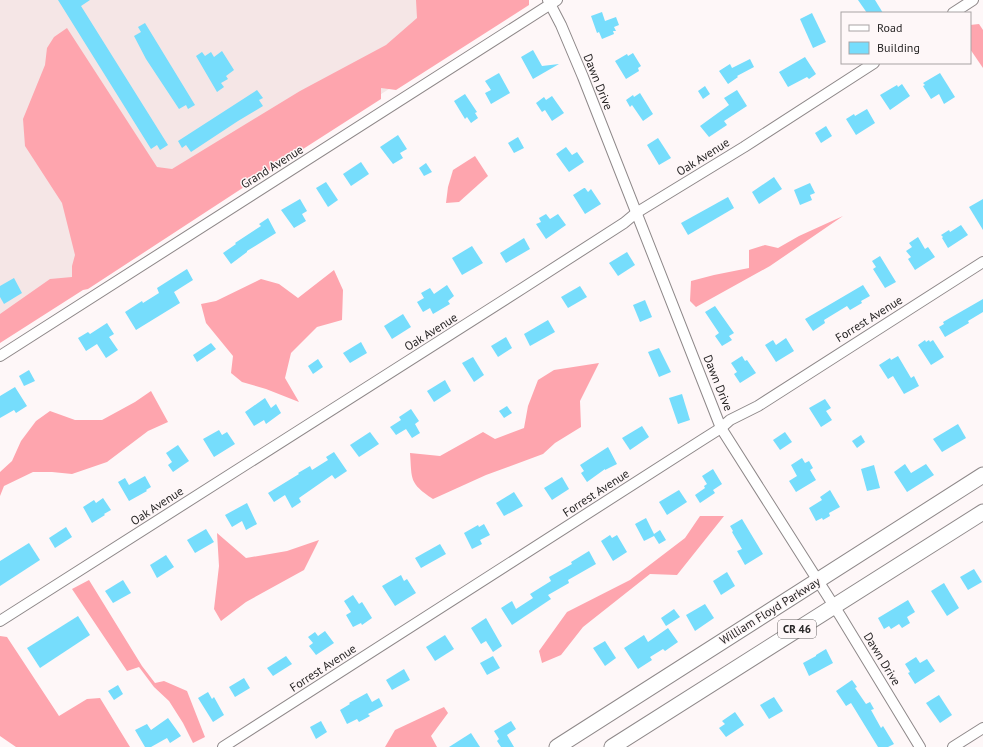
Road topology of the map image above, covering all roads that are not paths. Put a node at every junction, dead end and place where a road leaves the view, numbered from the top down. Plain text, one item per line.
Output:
1 (973, 0) edge
2 (552, 2) edge
3 (955, 12) edge
4 (872, 64) edge
5 (636, 213) junction
6 (983, 262) edge
7 (0, 356) edge
8 (721, 428) junction
9 (983, 475) edge
10 (983, 512) edge
11 (817, 580) junction
12 (834, 606) junction
13 (0, 621) edge
14 (983, 728) edge
15 (223, 747) edge
16 (557, 747) edge
17 (612, 747) edge
18 (920, 747) edge
19 (953, 747) edge

1 - 3 street
2 - 5 street, Dawn Drive
2 - 7 street, Grand Avenue
4 - 5 street, Oak Avenue
5 - 8 street, Dawn Drive
5 - 13 street, Oak Avenue
6 - 8 street, Forrest Avenue
8 - 11 street, Dawn Drive
8 - 15 street, Forrest Avenue
9 - 11 highway, William Floyd Parkway / CR 46
10 - 12 highway, CR 46
11 - 12 street, Dawn Drive
11 - 16 highway, William Floyd Parkway / CR 46
12 - 17 highway, CR 46
12 - 18 street, Dawn Drive
14 - 19 street

